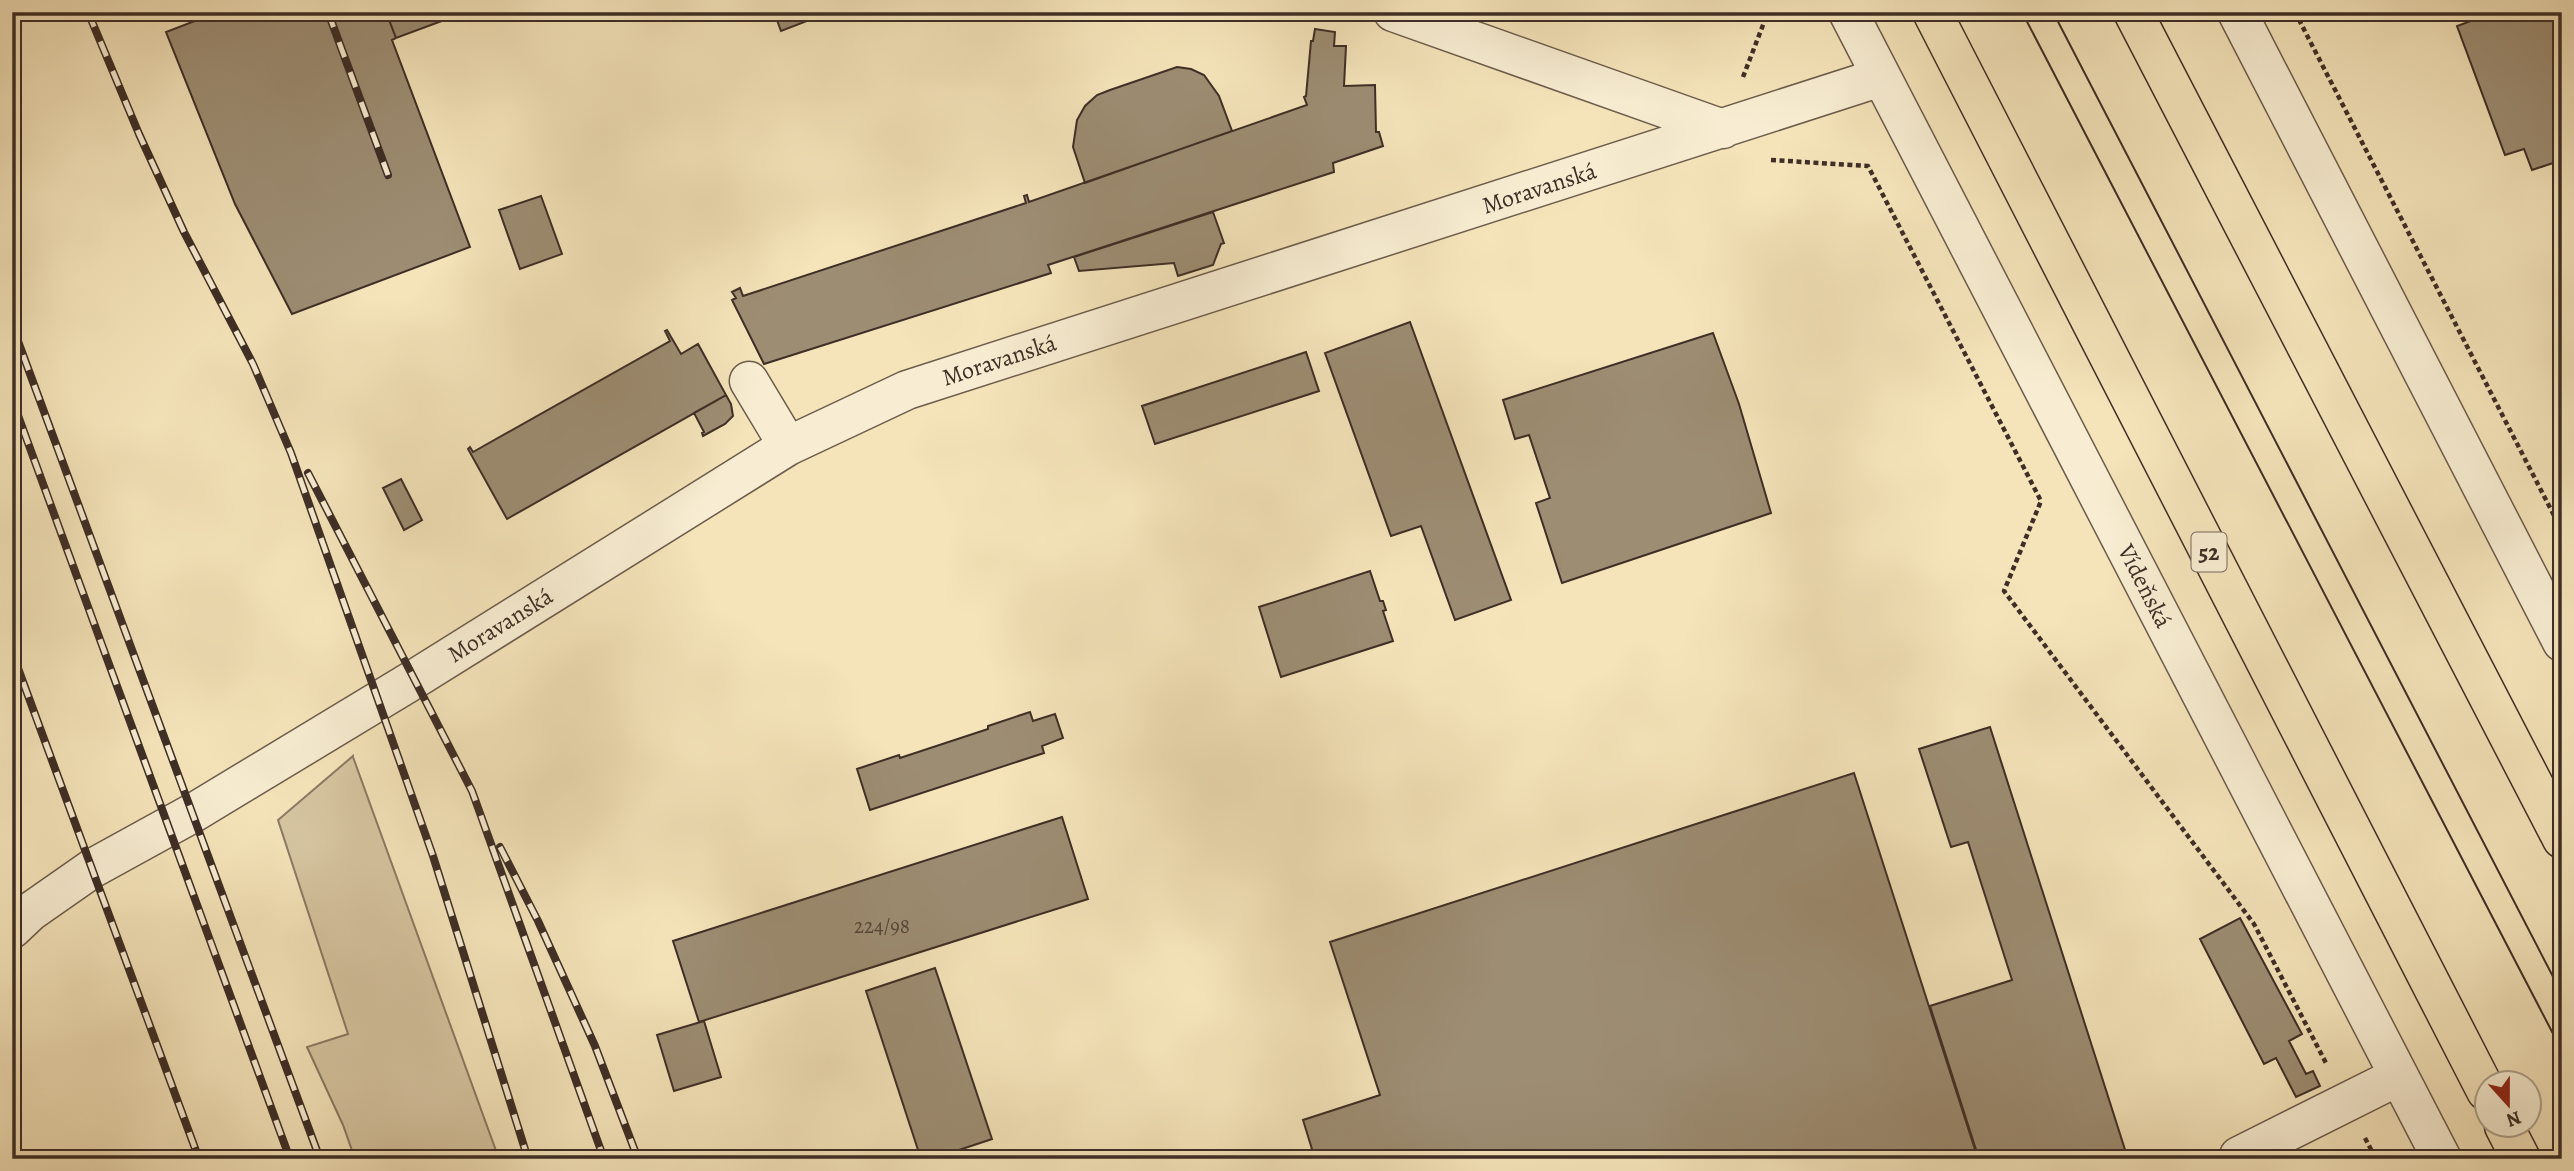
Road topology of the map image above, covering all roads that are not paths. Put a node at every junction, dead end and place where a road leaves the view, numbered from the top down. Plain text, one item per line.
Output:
1 (1393, 12) edge
2 (1848, 12) edge
3 (1932, 12) edge
4 (2133, 12) edge
5 (2237, 12) edge
6 (1881, 77) junction
7 (1723, 129) junction
8 (749, 381) dead end
9 (788, 446) junction
10 (2562, 642) edge
11 (2562, 839) edge
12 (21, 920) edge
13 (2476, 1070) edge
14 (2399, 1076) junction
15 (2512, 1140) edge
16 (2239, 1156) dead end
17 (2442, 1159) edge
18 (2521, 1159) edge

1 - 7 street
2 - 6 street, Vídeňská
3 - 13 highway, 52
4 - 11 highway
5 - 10 street
6 - 7 street, Moravanská
6 - 14 street, Vídeňská
7 - 9 street, Moravanská
8 - 9 street
9 - 12 street, Moravanská
14 - 16 street
14 - 17 street, Vídeňská
15 - 18 highway

